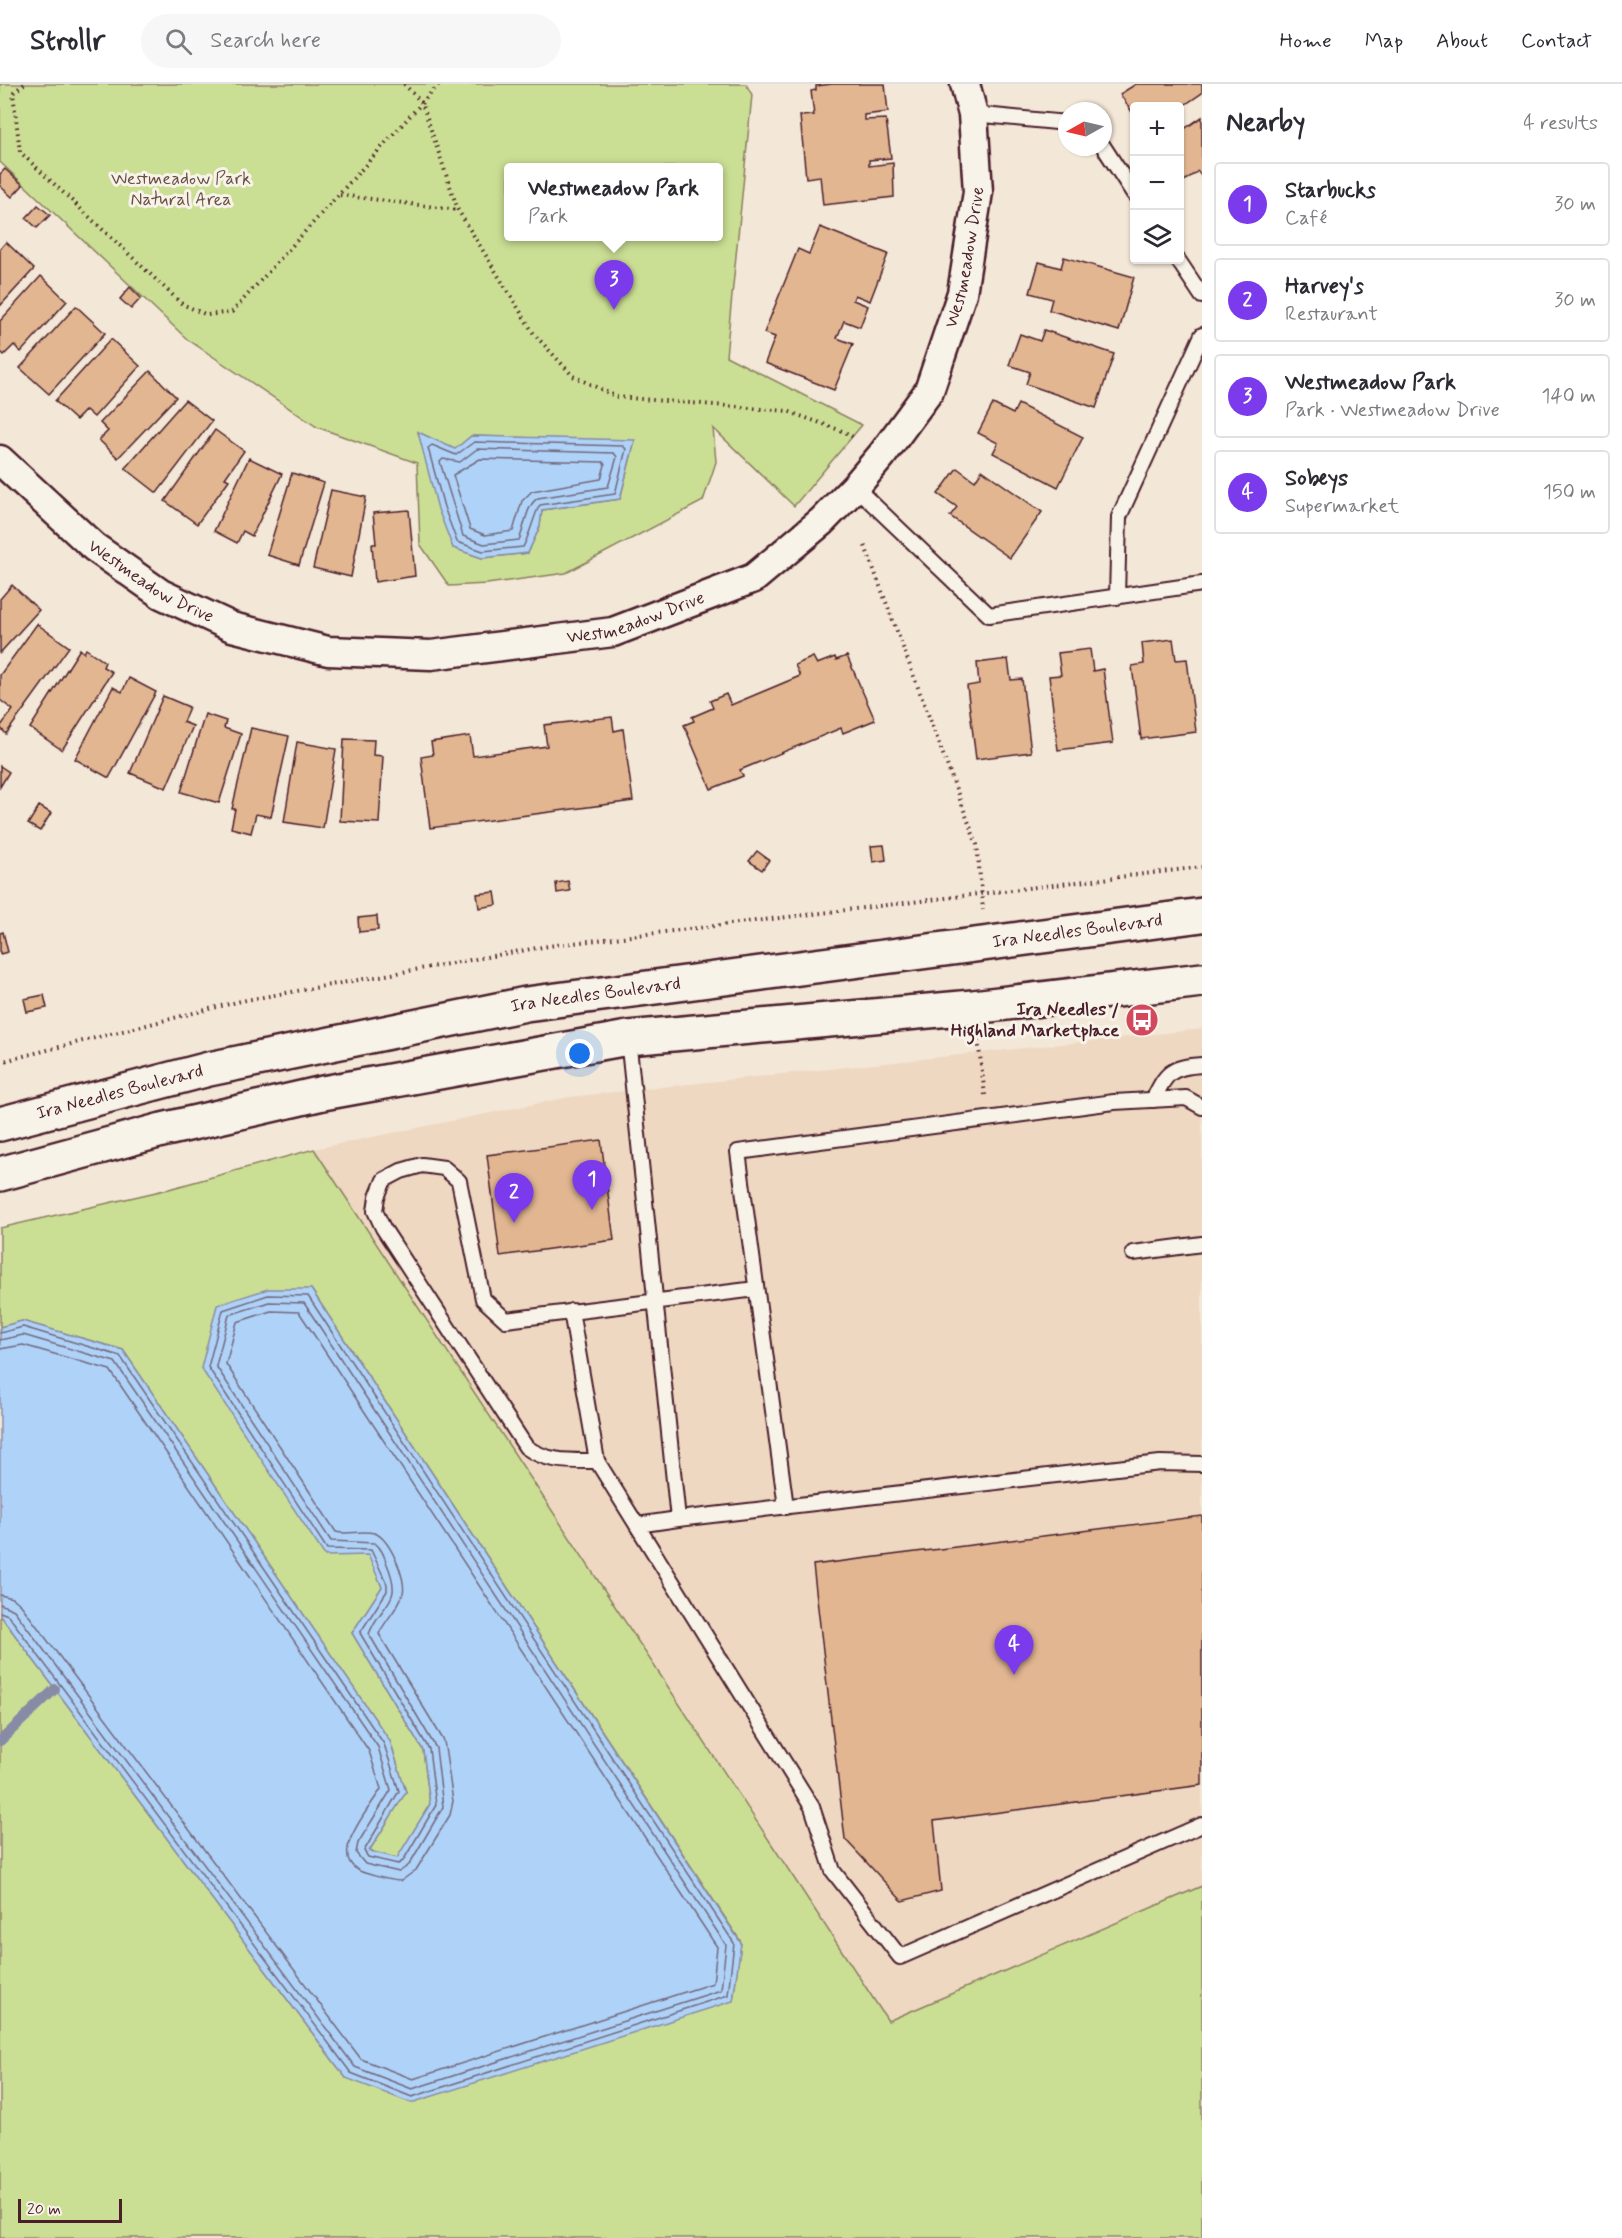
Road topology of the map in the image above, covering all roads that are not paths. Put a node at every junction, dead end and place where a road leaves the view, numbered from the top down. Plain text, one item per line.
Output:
1 (965, 84) edge
2 (973, 114) junction
3 (1058, 122) edge
4 (1109, 156) edge
5 (1130, 188) edge
6 (1181, 264) edge
7 (1202, 296) edge
8 (1202, 335) edge
9 (0, 460) edge
10 (855, 487) junction
11 (1202, 584) edge
12 (1117, 597) junction
13 (1202, 915) edge
14 (1202, 980) edge
15 (628, 1038) junction
16 (1202, 1065) edge
17 (1153, 1100) junction
18 (1202, 1107) edge
19 (0, 1124) edge
20 (0, 1174) edge
21 (1202, 1244) edge
22 (1133, 1253) dead end
23 (756, 1289) junction
24 (655, 1301) junction
25 (570, 1311) junction
26 (597, 1461) junction
27 (1202, 1464) edge
28 (786, 1507) junction
29 (678, 1519) junction
30 (637, 1525) junction
31 (1202, 1825) edge

1 - 2 street, Westmeadow Drive
2 - 3 lane
2 - 10 street, Westmeadow Drive
4 - 5 lane
6 - 7 lane
8 - 12 lane
9 - 10 street, Westmeadow Drive
10 - 12 lane
11 - 12 lane
13 - 19 main road, Ira Needles Boulevard
14 - 15 main road
15 - 20 main road
15 - 24 lane
16 - 17 lane
17 - 18 lane
17 - 23 lane
21 - 22 lane
23 - 24 lane
23 - 28 lane
24 - 25 lane
24 - 29 lane
25 - 26 lane
25 - 26 lane
26 - 30 lane
27 - 28 lane
28 - 29 lane
29 - 30 lane
30 - 31 lane

